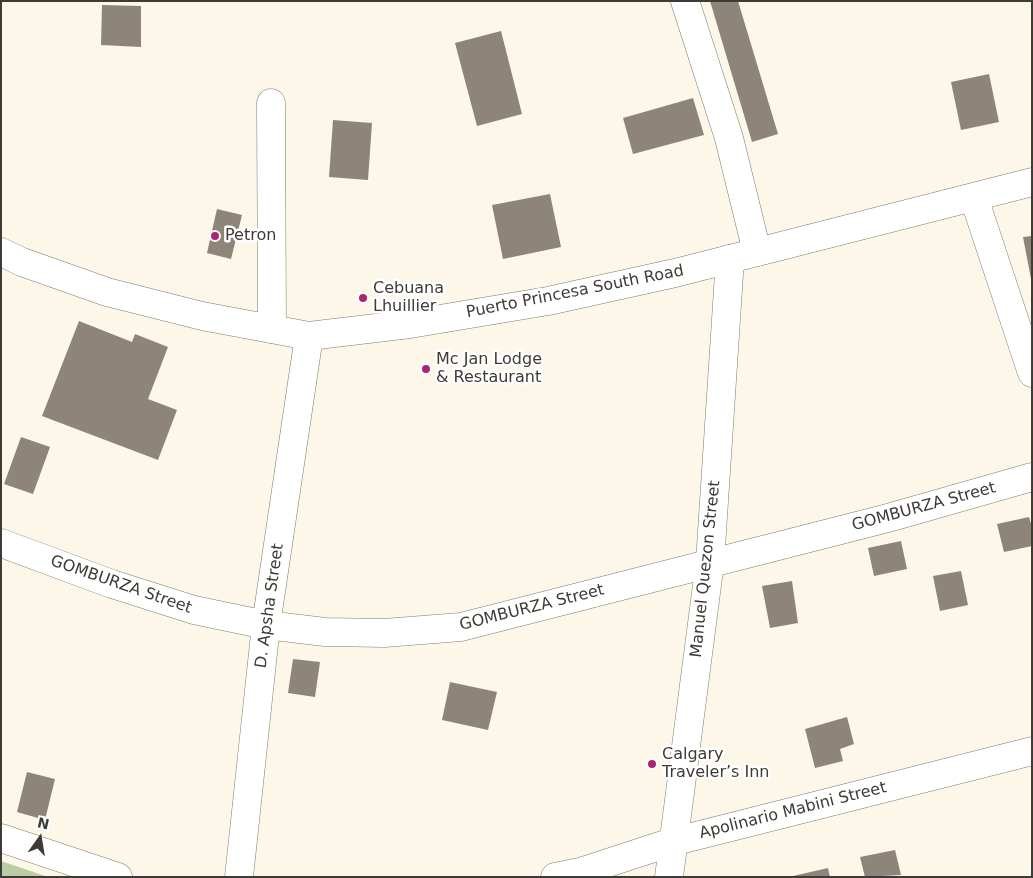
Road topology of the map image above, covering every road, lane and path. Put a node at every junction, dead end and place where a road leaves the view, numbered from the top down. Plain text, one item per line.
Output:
1 (685, 1) edge
2 (272, 103) dead end
3 (1032, 182) edge
4 (974, 198) junction
5 (1, 252) edge
6 (757, 252) junction
7 (730, 259) junction
8 (272, 329) junction
9 (309, 336) junction
10 (1032, 373) edge
11 (1032, 477) edge
12 (1, 543) edge
13 (710, 562) junction
14 (266, 626) junction
15 (1032, 751) edge
16 (1, 838) edge
17 (672, 842) junction
18 (118, 877) edge
19 (239, 877) edge
20 (555, 877) edge
21 (669, 877) edge

1 - 6 street
2 - 8 street
3 - 4 street, Puerto Princesa South Road
4 - 6 street, Puerto Princesa South Road
4 - 10 street
5 - 8 street, Puerto Princesa South Road
6 - 7 street, Puerto Princesa South Road
7 - 9 street, Puerto Princesa South Road
7 - 13 street, Manuel Quezon Street
8 - 9 street, Puerto Princesa South Road
9 - 14 street, D. Apsha Street
11 - 13 street, GOMBURZA Street
12 - 14 street, GOMBURZA Street
13 - 14 street, GOMBURZA Street
13 - 17 street, Manuel Quezon Street
14 - 19 street, D. Apsha Street
15 - 17 street, Apolinario Mabini Street
16 - 18 street
17 - 20 street, Apolinario Mabini Street
17 - 21 street, Manuel Quezon Street

